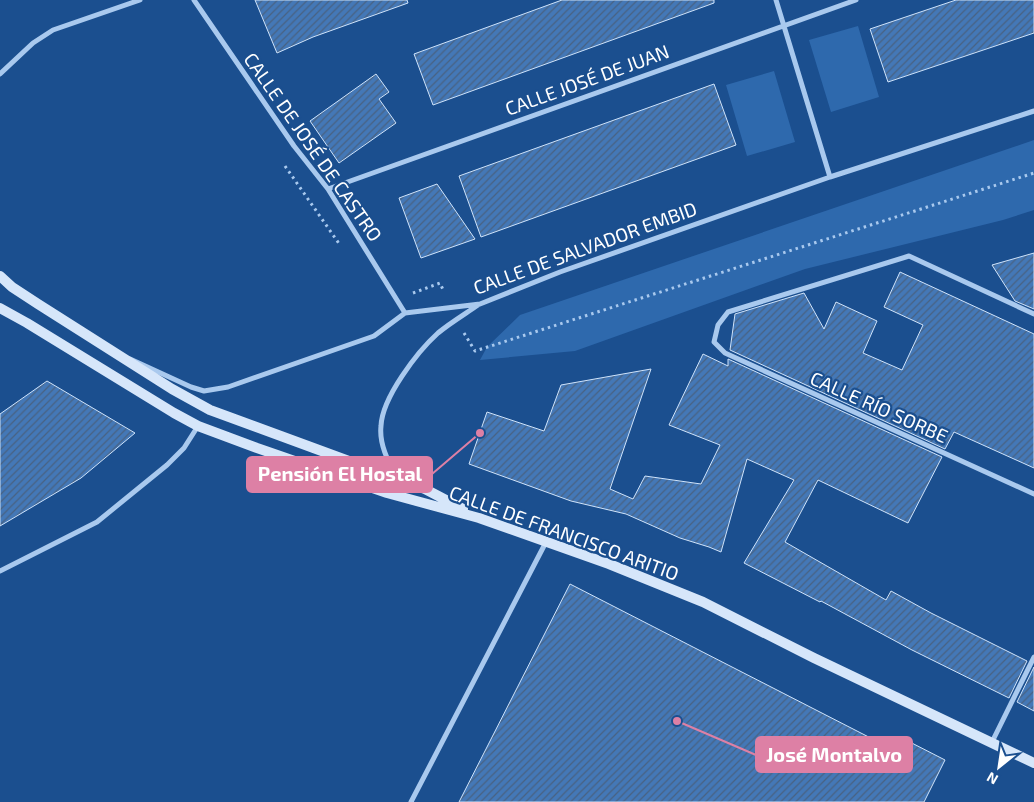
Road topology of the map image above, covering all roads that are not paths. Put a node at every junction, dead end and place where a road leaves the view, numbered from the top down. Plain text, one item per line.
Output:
1 (140, 0) edge
2 (194, 0) edge
3 (776, 0) edge
4 (856, 0) edge
5 (785, 25) junction
6 (0, 74) edge
7 (1034, 111) edge
8 (830, 177) junction
9 (328, 189) junction
10 (0, 276) edge
11 (480, 304) junction
12 (0, 308) edge
13 (405, 313) junction
14 (1034, 314) edge
15 (122, 358) junction
16 (198, 426) junction
17 (398, 479) junction
18 (1034, 494) edge
19 (479, 518) junction
20 (546, 542) junction
21 (0, 571) edge
22 (1034, 656) edge
23 (992, 742) junction
24 (1034, 763) edge
25 (411, 802) edge

1 - 6 street
2 - 9 street, CALLE DE JOSÉ DE CASTRO
3 - 5 street
4 - 5 street, CALLE JOSÉ DE JUAN
5 - 8 street
5 - 9 street, CALLE JOSÉ DE JUAN
7 - 8 street, CALLE DE SALVADOR EMBID
8 - 11 street, CALLE DE SALVADOR EMBID
9 - 13 street, CALLE DE JOSÉ DE CASTRO
10 - 15 main road
11 - 13 street, CALLE DE SALVADOR EMBID
11 - 17 street
12 - 16 main road, CALLE DE FRANCISCO ARITIO
13 - 15 street
14 - 18 street, CALLE RÍO SORBE
15 - 17 main road
16 - 19 main road, CALLE DE FRANCISCO ARITIO
16 - 21 street
17 - 19 main road
19 - 20 main road, CALLE DE FRANCISCO ARITIO
20 - 23 main road, CALLE DE FRANCISCO ARITIO
20 - 25 street
22 - 23 street
23 - 24 main road, CALLE DE FRANCISCO ARITIO

